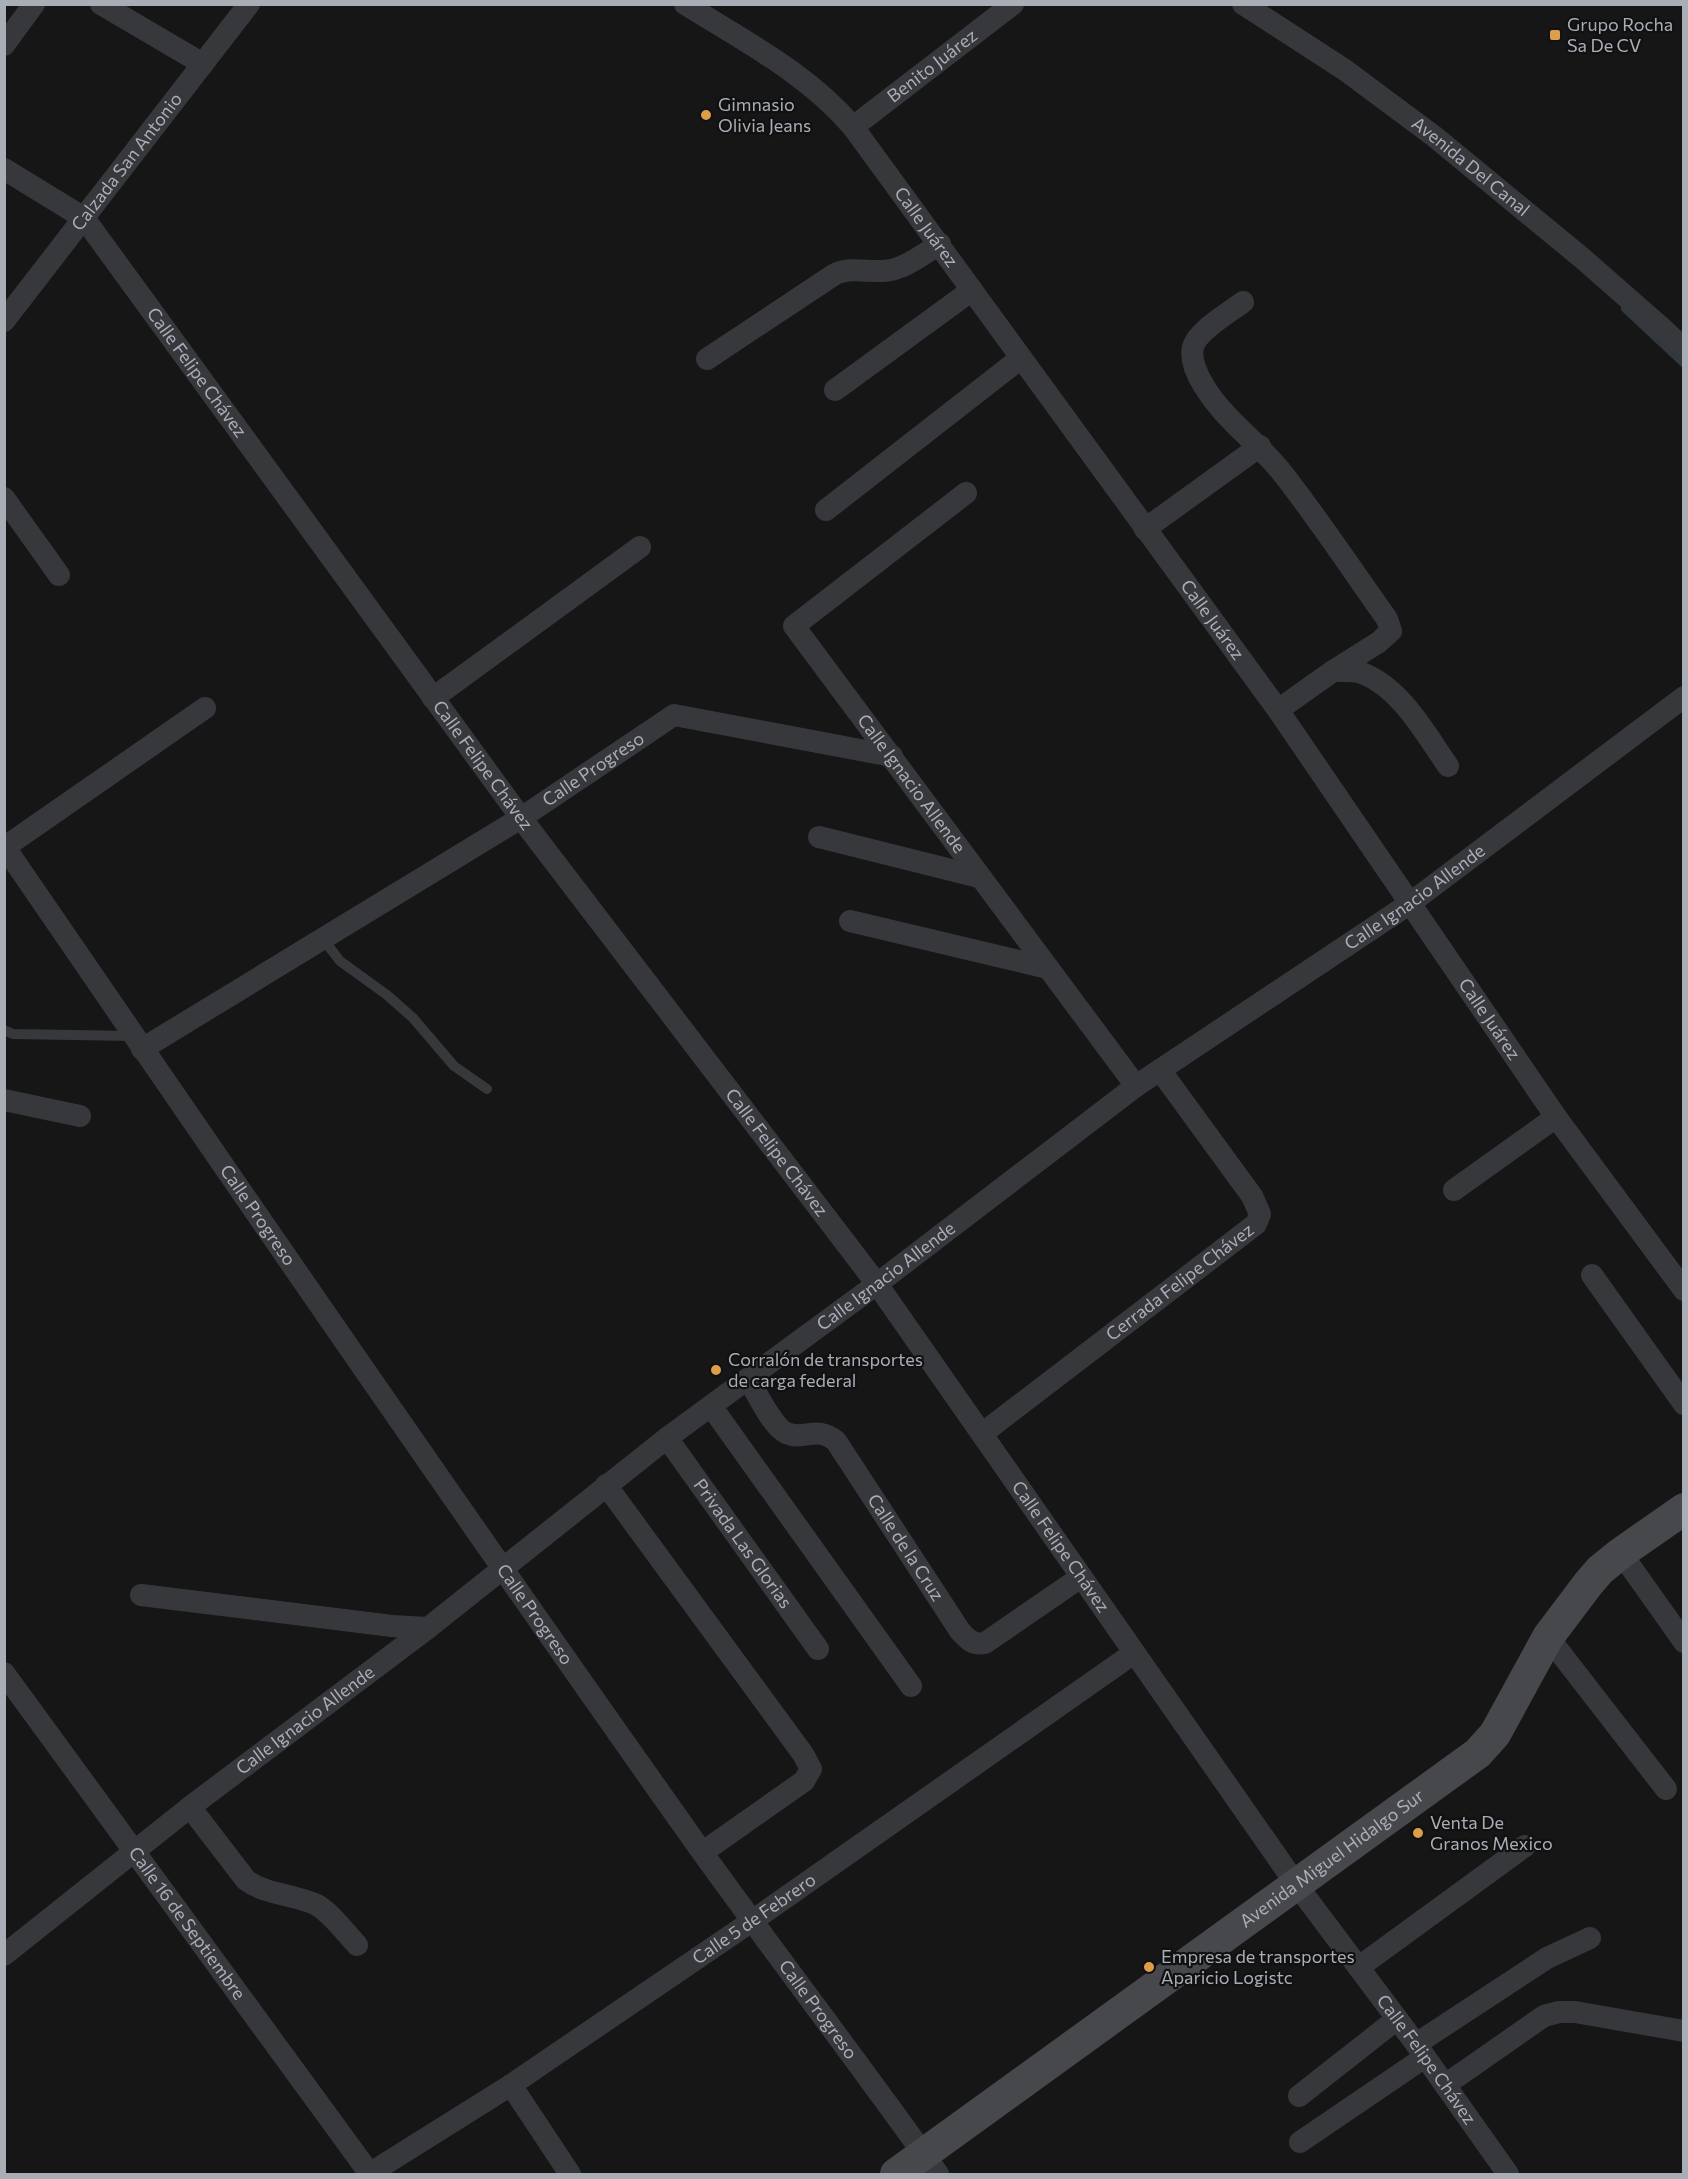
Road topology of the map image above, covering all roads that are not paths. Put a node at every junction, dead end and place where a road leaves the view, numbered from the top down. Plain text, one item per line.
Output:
1 (34, 4) edge
2 (101, 4) edge
3 (249, 4) edge
4 (685, 4) edge
5 (1013, 4) edge
6 (1243, 4) edge
7 (4, 45) edge
8 (203, 64) junction
9 (853, 127) junction
10 (4, 169) edge
11 (84, 218) junction
12 (940, 244) junction
13 (972, 290) junction
14 (1243, 302) dead end
15 (4, 321) edge
16 (1683, 349) edge
17 (1021, 358) junction
18 (707, 359) dead end
19 (835, 390) dead end
20 (1260, 446) junction
21 (966, 493) dead end
22 (4, 498) edge
23 (826, 510) dead end
24 (1145, 529) junction
25 (640, 547) dead end
26 (59, 575) dead end
27 (1334, 671) junction
28 (1683, 697) edge
29 (434, 698) junction
30 (205, 708) dead end
31 (1278, 710) junction
32 (892, 756) junction
33 (1448, 766) dead end
34 (521, 818) junction
35 (819, 837) dead end
36 (5, 847) edge
37 (979, 877) junction
38 (1409, 903) junction
39 (850, 921) dead end
40 (323, 939) junction
41 (1048, 968) junction
42 (4, 1030) edge
43 (138, 1043) junction
44 (1160, 1070) junction
45 (1137, 1086) junction
46 (487, 1089) dead end
47 (4, 1100) edge
48 (80, 1116) dead end
49 (1556, 1117) junction
50 (1454, 1190) dead end
51 (1592, 1275) dead end
52 (877, 1284) junction
53 (1683, 1290) edge
54 (748, 1379) junction
55 (1683, 1404) edge
56 (711, 1406) junction
57 (983, 1433) junction
58 (667, 1438) junction
59 (606, 1485) junction
60 (1683, 1509) edge
61 (1621, 1553) junction
62 (502, 1568) junction
63 (1081, 1577) junction
64 (141, 1595) dead end
65 (428, 1628) junction
66 (1548, 1637) junction
67 (1683, 1642) edge
68 (818, 1649) dead end
69 (1134, 1653) junction
70 (4, 1673) edge
71 (911, 1686) dead end
72 (1666, 1789) dead end
73 (190, 1807) junction
74 (1525, 1846) dead end
75 (134, 1852) junction
76 (703, 1852) junction
77 (1296, 1884) junction
78 (752, 1921) junction
79 (1590, 1938) dead end
80 (357, 1945) dead end
81 (4, 1955) edge
82 (1359, 1967) junction
83 (1397, 2019) junction
84 (1683, 2031) edge
85 (1420, 2050) junction
86 (511, 2085) junction
87 (1445, 2085) junction
88 (1299, 2096) dead end
89 (1300, 2142) dead end
90 (931, 2164) edge
91 (370, 2174) edge
92 (570, 2175) edge
93 (896, 2175) edge
94 (1508, 2175) edge

1 - 7 street
2 - 8 street
3 - 8 street, Calzada San Antonio
4 - 9 street, Calle Juárez
5 - 9 street, Benito Juárez
6 - 16 street, Avenida Del Canal
8 - 11 street, Calzada San Antonio
9 - 12 street, Calle Juárez
10 - 11 street, Calle Felipe Chávez
11 - 15 street, Calzada San Antonio
11 - 29 street, Calle Felipe Chávez
12 - 13 street, Calle Juárez
12 - 18 street
13 - 17 street, Calle Juárez
13 - 19 street
14 - 20 street
17 - 23 street
17 - 24 street, Calle Juárez
20 - 24 street
20 - 27 street
21 - 32 street, Calle Ignacio Allende
22 - 26 street
24 - 31 street, Calle Juárez
25 - 29 street
27 - 31 street
27 - 33 street
28 - 38 street, Calle Ignacio Allende
29 - 34 street, Calle Felipe Chávez
30 - 36 street
31 - 38 street, Calle Juárez
32 - 34 street, Calle Progreso
32 - 37 street, Calle Ignacio Allende
34 - 40 street, Calle Progreso
34 - 52 street, Calle Felipe Chávez
35 - 37 street
36 - 43 street, Calle Progreso
37 - 41 street, Calle Ignacio Allende
38 - 44 street, Calle Ignacio Allende
38 - 49 street, Calle Juárez
39 - 41 street
40 - 43 street, Calle Progreso
40 - 46 lane
41 - 45 street, Calle Ignacio Allende
42 - 43 lane
43 - 62 street, Calle Progreso
44 - 45 street, Calle Ignacio Allende
44 - 57 street, Cerrada Felipe Chávez
45 - 52 street, Calle Ignacio Allende
47 - 48 street
49 - 50 street
49 - 53 street, Calle Juárez
51 - 55 street
52 - 54 street, Calle Ignacio Allende
52 - 57 street, Calle Felipe Chávez
54 - 56 street, Calle Ignacio Allende
54 - 63 street, Calle de la Cruz
56 - 58 street, Calle Ignacio Allende
56 - 71 street
57 - 63 street, Calle Felipe Chávez
58 - 59 street, Calle Ignacio Allende
58 - 68 street, Privada Las Glorias
59 - 62 street, Calle Ignacio Allende
59 - 76 street
60 - 61 main road, Avenida Miguel Hidalgo Sur
61 - 66 main road, Avenida Miguel Hidalgo Sur
61 - 67 street
62 - 65 street, Calle Ignacio Allende
62 - 76 street, Calle Progreso
63 - 69 street, Calle Felipe Chávez
64 - 65 street
65 - 73 street, Calle Ignacio Allende
66 - 72 street
66 - 77 main road, Avenida Miguel Hidalgo Sur
69 - 77 street, Calle Felipe Chávez
69 - 78 street, Calle 5 de Febrero
70 - 75 street, Calle 16 de Septiembre
73 - 75 street, Calle Ignacio Allende
73 - 80 street
74 - 82 street
75 - 81 street, Calle Ignacio Allende
75 - 91 street, Calle 16 de Septiembre
76 - 78 street, Calle Progreso
77 - 82 street, Calle Felipe Chávez
77 - 90 main road, Avenida Miguel Hidalgo Sur
78 - 86 street, Calle 5 de Febrero
78 - 90 street, Calle Progreso
79 - 85 street
82 - 83 street, Calle Felipe Chávez
83 - 85 street, Calle Felipe Chávez
83 - 88 street
84 - 87 street
85 - 87 street, Calle Felipe Chávez
85 - 89 street
86 - 91 street, Calle 5 de Febrero
86 - 92 street
87 - 94 street, Calle Felipe Chávez
90 - 93 main road, Avenida Miguel Hidalgo Sur

